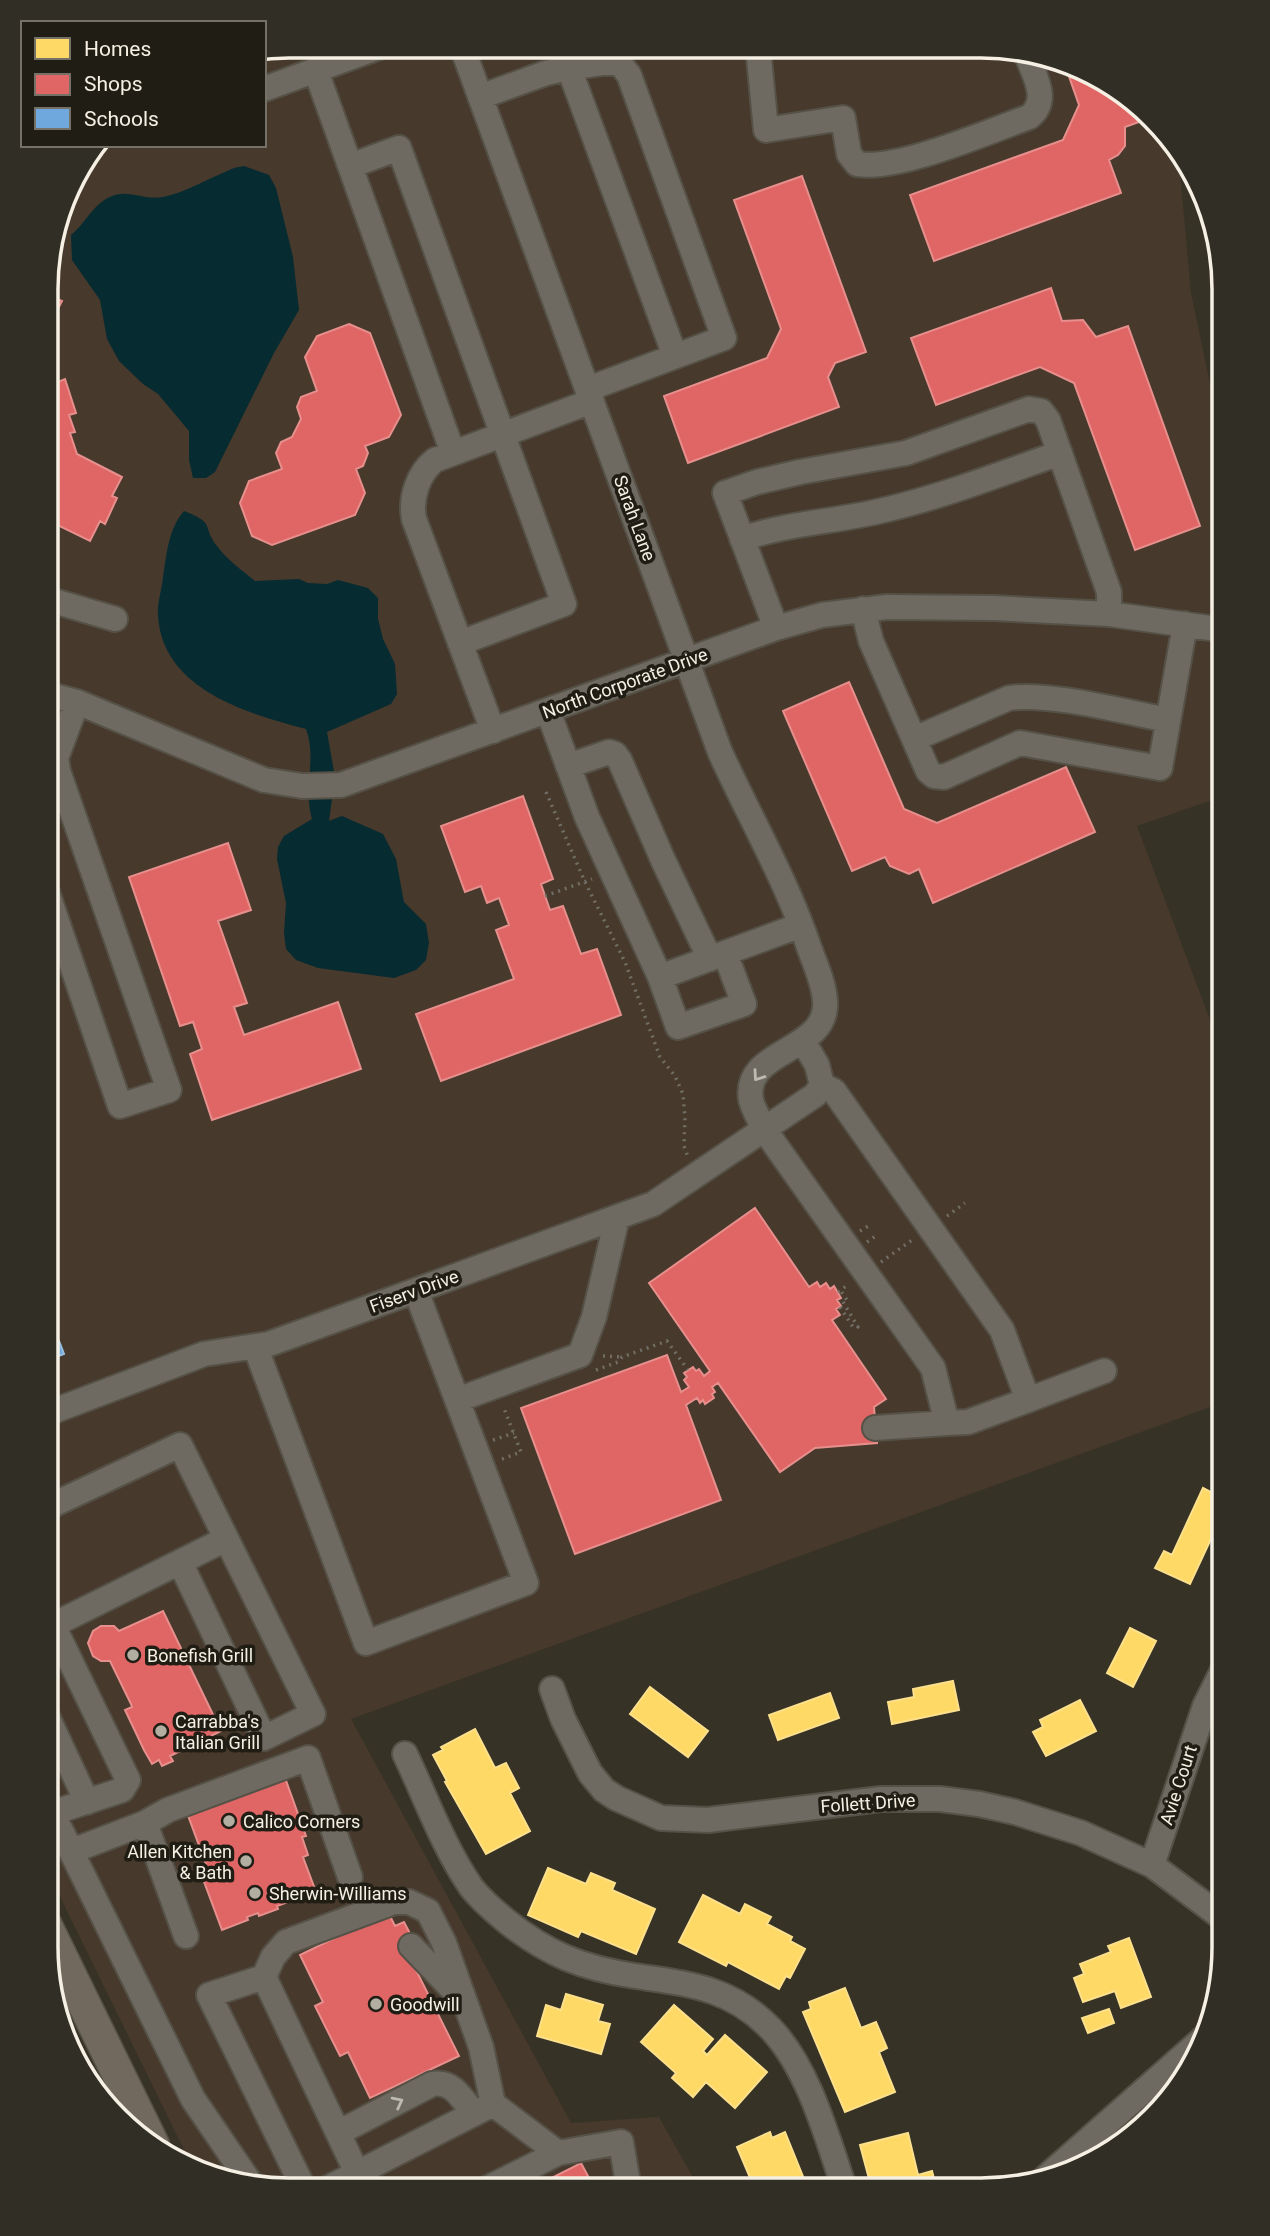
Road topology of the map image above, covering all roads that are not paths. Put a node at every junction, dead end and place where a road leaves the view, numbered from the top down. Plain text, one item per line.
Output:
1 (350, 58) edge
2 (466, 58) edge
3 (759, 58) edge
4 (1030, 63) edge
5 (569, 68) junction
6 (316, 71) junction
7 (266, 88) edge
8 (480, 97) junction
9 (350, 166) junction
10 (676, 356) junction
11 (590, 395) junction
12 (502, 435) junction
13 (453, 453) junction
14 (1060, 453) junction
15 (742, 539) junction
16 (58, 602) edge
17 (863, 609) junction
18 (1110, 614) junction
19 (115, 619) dead end
20 (1185, 624) junction
21 (776, 628) junction
22 (1212, 628) edge
23 (460, 643) junction
24 (687, 660) junction
25 (58, 697) edge
26 (77, 702) junction
27 (548, 711) junction
28 (1168, 720) junction
29 (493, 731) junction
30 (914, 739) junction
31 (58, 753) edge
32 (568, 766) junction
33 (58, 788) edge
34 (58, 924) edge
35 (802, 925) junction
36 (717, 956) junction
37 (660, 977) junction
38 (803, 1041) junction
39 (822, 1085) junction
40 (764, 1129) junction
41 (617, 1218) junction
42 (416, 1291) junction
43 (255, 1346) junction
44 (1104, 1371) dead end
45 (457, 1400) junction
46 (1028, 1400) junction
47 (58, 1409) edge
48 (947, 1423) junction
49 (875, 1428) dead end
50 (58, 1502) edge
51 (226, 1539) junction
52 (180, 1562) junction
53 (58, 1623) edge
54 (58, 1643) edge
55 (552, 1689) dead end
56 (1212, 1692) edge
57 (58, 1739) edge
58 (405, 1754) dead end
59 (88, 1802) junction
60 (58, 1807) edge
61 (145, 1823) junction
62 (58, 1826) edge
63 (72, 1851) junction
64 (1152, 1865) junction
65 (350, 1877) dead end
66 (1212, 1910) edge
67 (186, 1936) dead end
68 (411, 1946) dead end
69 (58, 1951) edge
70 (264, 1977) junction
71 (62, 1994) edge
72 (465, 2003) junction
73 (104, 2047) junction
74 (1186, 2054) edge
75 (483, 2109) junction
76 (144, 2128) edge
77 (338, 2133) junction
78 (558, 2153) junction
79 (1061, 2164) edge
80 (243, 2173) edge
81 (357, 2174) junction
82 (299, 2178) edge
83 (349, 2178) edge
84 (508, 2178) edge
85 (627, 2178) edge
86 (841, 2178) edge

1 - 6 street
2 - 8 street, Sarah Lane
3 - 4 street
5 - 8 street
5 - 10 street
5 - 10 street
6 - 7 street
6 - 9 street
8 - 11 street, Sarah Lane
9 - 12 street
9 - 13 street
10 - 11 street
11 - 12 street
11 - 24 street, Sarah Lane
12 - 13 street
12 - 23 street
13 - 23 street
14 - 15 street
14 - 15 street
14 - 18 street
15 - 21 street
16 - 19 street
17 - 18 street, North Corporate Drive
17 - 21 street, North Corporate Drive
17 - 30 street
18 - 20 street, North Corporate Drive
20 - 22 street, North Corporate Drive
20 - 28 street
21 - 24 street, North Corporate Drive
23 - 29 street
24 - 27 street, North Corporate Drive
24 - 35 street, Sarah Lane
25 - 26 street, North Corporate Drive
26 - 29 street, North Corporate Drive
26 - 31 street
27 - 29 street, North Corporate Drive
27 - 32 street
28 - 30 street
28 - 30 street
32 - 36 street
32 - 37 street
33 - 34 street
35 - 36 street
35 - 38 street, Sarah Lane
36 - 37 street
36 - 37 street
38 - 39 street
38 -> 40 street
39 - 40 street, Fiserv Drive
39 - 46 street
40 - 41 street, Fiserv Drive
40 - 48 street
41 - 42 street, Fiserv Drive
41 - 45 street
42 - 43 street, Fiserv Drive
42 - 45 street
43 - 45 street
43 - 47 street, Fiserv Drive
44 - 46 street
46 - 48 street
48 - 49 street
50 - 51 street
51 - 52 street
51 - 52 street
52 - 53 street
54 - 59 street
55 - 64 street, Follett Drive
56 - 64 street, Avie Court
57 - 59 street
58 - 86 street
59 - 60 street
61 - 63 street
61 - 65 street
61 - 67 street
62 - 63 street
63 - 80 street
64 - 66 street, Follett Drive
68 - 72 street
69 - 73 main road
70 - 72 street
70 - 77 street
70 - 82 street
71 - 73 main road
72 - 75 street
73 - 76 main road
74 - 79 street
77 -> 75 street
75 - 78 street
75 - 81 street
77 - 81 street
78 - 84 street
78 - 85 street
81 - 83 street

